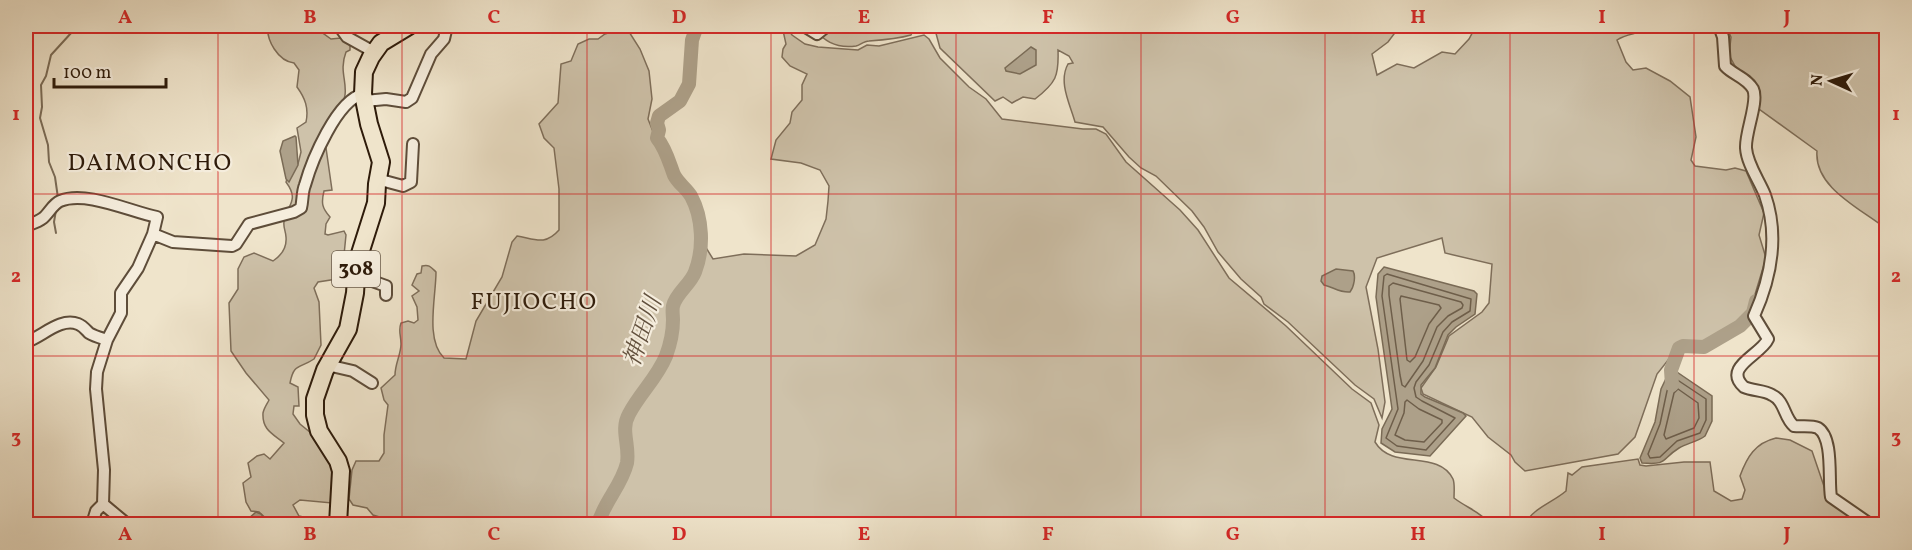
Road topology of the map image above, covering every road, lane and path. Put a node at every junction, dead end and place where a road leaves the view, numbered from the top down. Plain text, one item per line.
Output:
1 (339, 26) edge
2 (409, 26) edge
3 (447, 26) edge
4 (804, 26) edge
5 (827, 26) edge
6 (1719, 26) edge
7 (374, 52) junction
8 (364, 97) junction
9 (413, 144) dead end
10 (377, 179) junction
11 (26, 226) edge
12 (153, 234) junction
13 (356, 281) junction
14 (386, 295) dead end
15 (107, 340) junction
16 (26, 342) edge
17 (327, 364) junction
18 (372, 383) dead end
19 (103, 504) junction
20 (92, 525) edge
21 (127, 525) edge
22 (338, 525) edge
23 (1870, 525) edge

1 - 7 street
2 - 7 highway
3 - 8 street
4 - 5 street
6 - 23 street
7 - 8 highway, 308
8 - 10 highway, 308
8 - 12 street
9 - 10 street
10 - 13 highway, 308
11 - 12 street
12 - 15 street
13 - 14 street
13 - 17 highway, 308
15 - 16 street
15 - 19 street
17 - 18 street
17 - 22 highway, 308
19 - 20 street
19 - 21 street

